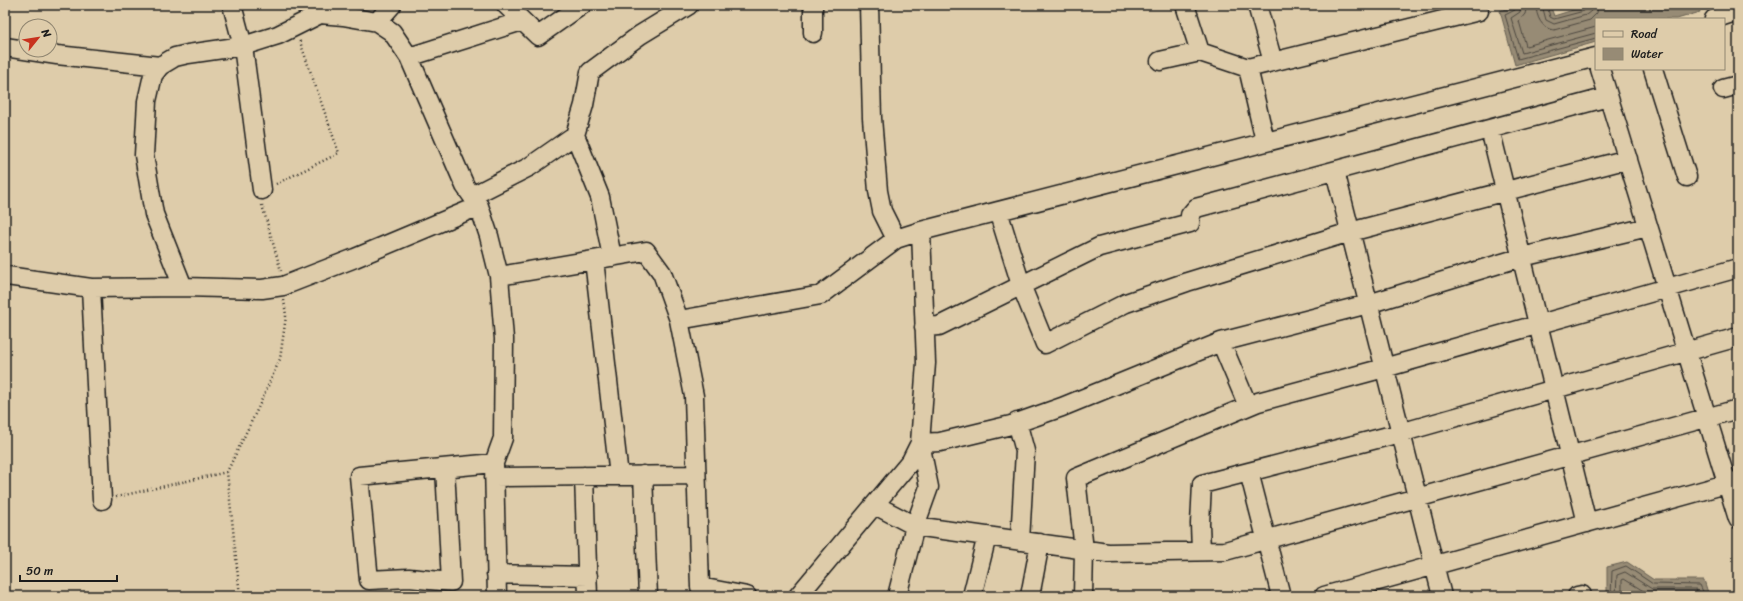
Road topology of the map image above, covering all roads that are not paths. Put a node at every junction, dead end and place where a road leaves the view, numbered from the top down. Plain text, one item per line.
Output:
1 (232, 5) edge
2 (392, 5) edge
3 (506, 5) edge
4 (582, 5) edge
5 (689, 5) edge
6 (812, 5) edge
7 (869, 5) edge
8 (1185, 5) edge
9 (1257, 5) edge
10 (339, 10) edge
11 (1479, 11) dead end
12 (1738, 11) edge
13 (1717, 18) edge
14 (522, 21) junction
15 (377, 22) junction
16 (813, 33) dead end
17 (243, 46) junction
18 (5, 47) edge
19 (1200, 52) junction
20 (409, 57) junction
21 (1595, 57) edge
22 (1160, 60) dead end
23 (1273, 62) junction
24 (160, 66) junction
25 (1248, 68) junction
26 (1600, 70) edge
27 (1653, 70) edge
28 (1608, 97) junction
29 (1490, 129) junction
30 (575, 134) junction
31 (1265, 141) junction
32 (1628, 160) junction
33 (1335, 171) junction
34 (1687, 177) dead end
35 (262, 190) road end
36 (1505, 191) junction
37 (475, 201) junction
38 (998, 211) junction
39 (1648, 227) junction
40 (920, 231) junction
41 (1350, 232) junction
42 (896, 239) junction
43 (612, 257) junction
44 (1522, 257) junction
45 (594, 260) junction
46 (1738, 268) edge
47 (7, 276) dead end
48 (499, 276) junction
49 (1022, 285) junction
50 (183, 287) junction
51 (91, 288) junction
52 (1667, 288) junction
53 (1368, 304) junction
54 (679, 320) junction
55 (1538, 325) junction
56 (924, 327) junction
57 (1738, 337) edge
58 (1221, 342) junction
59 (1686, 351) junction
60 (1384, 368) junction
61 (1554, 389) junction
62 (1248, 406) junction
63 (1738, 409) edge
64 (1707, 418) junction
65 (1017, 422) junction
66 (1400, 433) junction
67 (920, 443) junction
68 (1571, 456) junction
69 (445, 468) junction
70 (494, 470) junction
71 (1249, 472) junction
72 (696, 475) junction
73 (584, 476) junction
74 (619, 476) junction
75 (643, 476) junction
76 (1732, 483) edge
77 (1417, 498) junction
78 (102, 500) road end
79 (875, 505) junction
80 (1738, 519) edge
81 (1587, 523) junction
82 (915, 526) junction
83 (987, 536) junction
84 (1266, 539) junction
85 (1020, 541) junction
86 (1040, 543) junction
87 (1084, 550) junction
88 (1201, 551) junction
89 (1434, 565) junction
90 (496, 574) junction
91 (588, 576) junction
92 (699, 591) edge
93 (802, 595) edge
94 (497, 596) edge
95 (588, 596) edge
96 (648, 596) edge
97 (747, 596) edge
98 (897, 596) edge
99 (972, 596) edge
100 (1030, 596) edge
101 (1083, 596) edge
102 (1281, 596) edge
103 (1324, 596) edge
104 (1442, 596) edge

1 - 17 street
2 - 15 street
3 - 14 street
4 - 14 street
5 - 30 street
6 - 16 street
7 - 42 street
8 - 19 street
9 - 23 street
10 - 15 street
10 - 17 street
11 - 23 street
12 - 13 street
14 - 20 street
15 - 20 street
17 - 24 street
17 - 35 street
18 - 24 street
19 - 22 street
19 - 25 street
20 - 37 street
21 - 31 street
23 - 25 street
24 - 50 street
25 - 31 street
26 - 28 street
27 - 34 street
28 - 29 street
28 - 32 street
29 - 33 street
29 - 36 street
30 - 37 street
30 - 43 street
31 - 38 street
32 - 36 street
32 - 39 street
33 - 41 street
33 - 49 street
36 - 41 street
36 - 44 street
37 - 48 street
37 - 50 street
38 - 40 street
38 - 49 street
39 - 44 street
39 - 52 street
40 - 42 street
40 - 56 street
41 - 49 street
41 - 53 street
42 - 54 street
43 - 45 street
43 - 54 street
44 - 53 street
44 - 55 street
45 - 48 street
45 - 74 street
46 - 52 street
47 - 51 street
48 - 70 street
49 - 56 street
50 - 51 street
51 - 78 street
52 - 55 street
52 - 59 street
53 - 58 street
53 - 60 street
54 - 72 street
55 - 60 street
55 - 61 street
56 - 67 street
57 - 59 street
58 - 62 street
58 - 65 street
59 - 61 street
59 - 64 street
60 - 62 street
60 - 66 street
61 - 66 street
61 - 68 street
62 - 87 street
63 - 64 street
64 - 68 street
64 - 76 street
65 - 67 street
65 - 85 street
66 - 71 street
66 - 77 street
67 - 79 street
67 - 82 street
68 - 77 street
68 - 81 street
69 - 69 street
69 - 70 street
70 - 73 street
70 - 90 street
71 - 84 street
71 - 88 street
72 - 75 street
72 - 92 street
73 - 74 street
73 - 91 street
74 - 75 street
75 - 96 street
76 - 80 street
76 - 81 street
77 - 84 street
77 - 89 street
79 - 82 street
79 - 93 street
81 - 89 street
82 - 83 street
82 - 98 street
83 - 85 street
83 - 99 street
84 - 88 street
84 - 102 street
85 - 86 street
86 - 87 street
86 - 100 street
87 - 88 street
87 - 101 street
89 - 103 street
89 - 104 street
90 - 91 street
90 - 94 street
91 - 95 street
92 - 97 street

